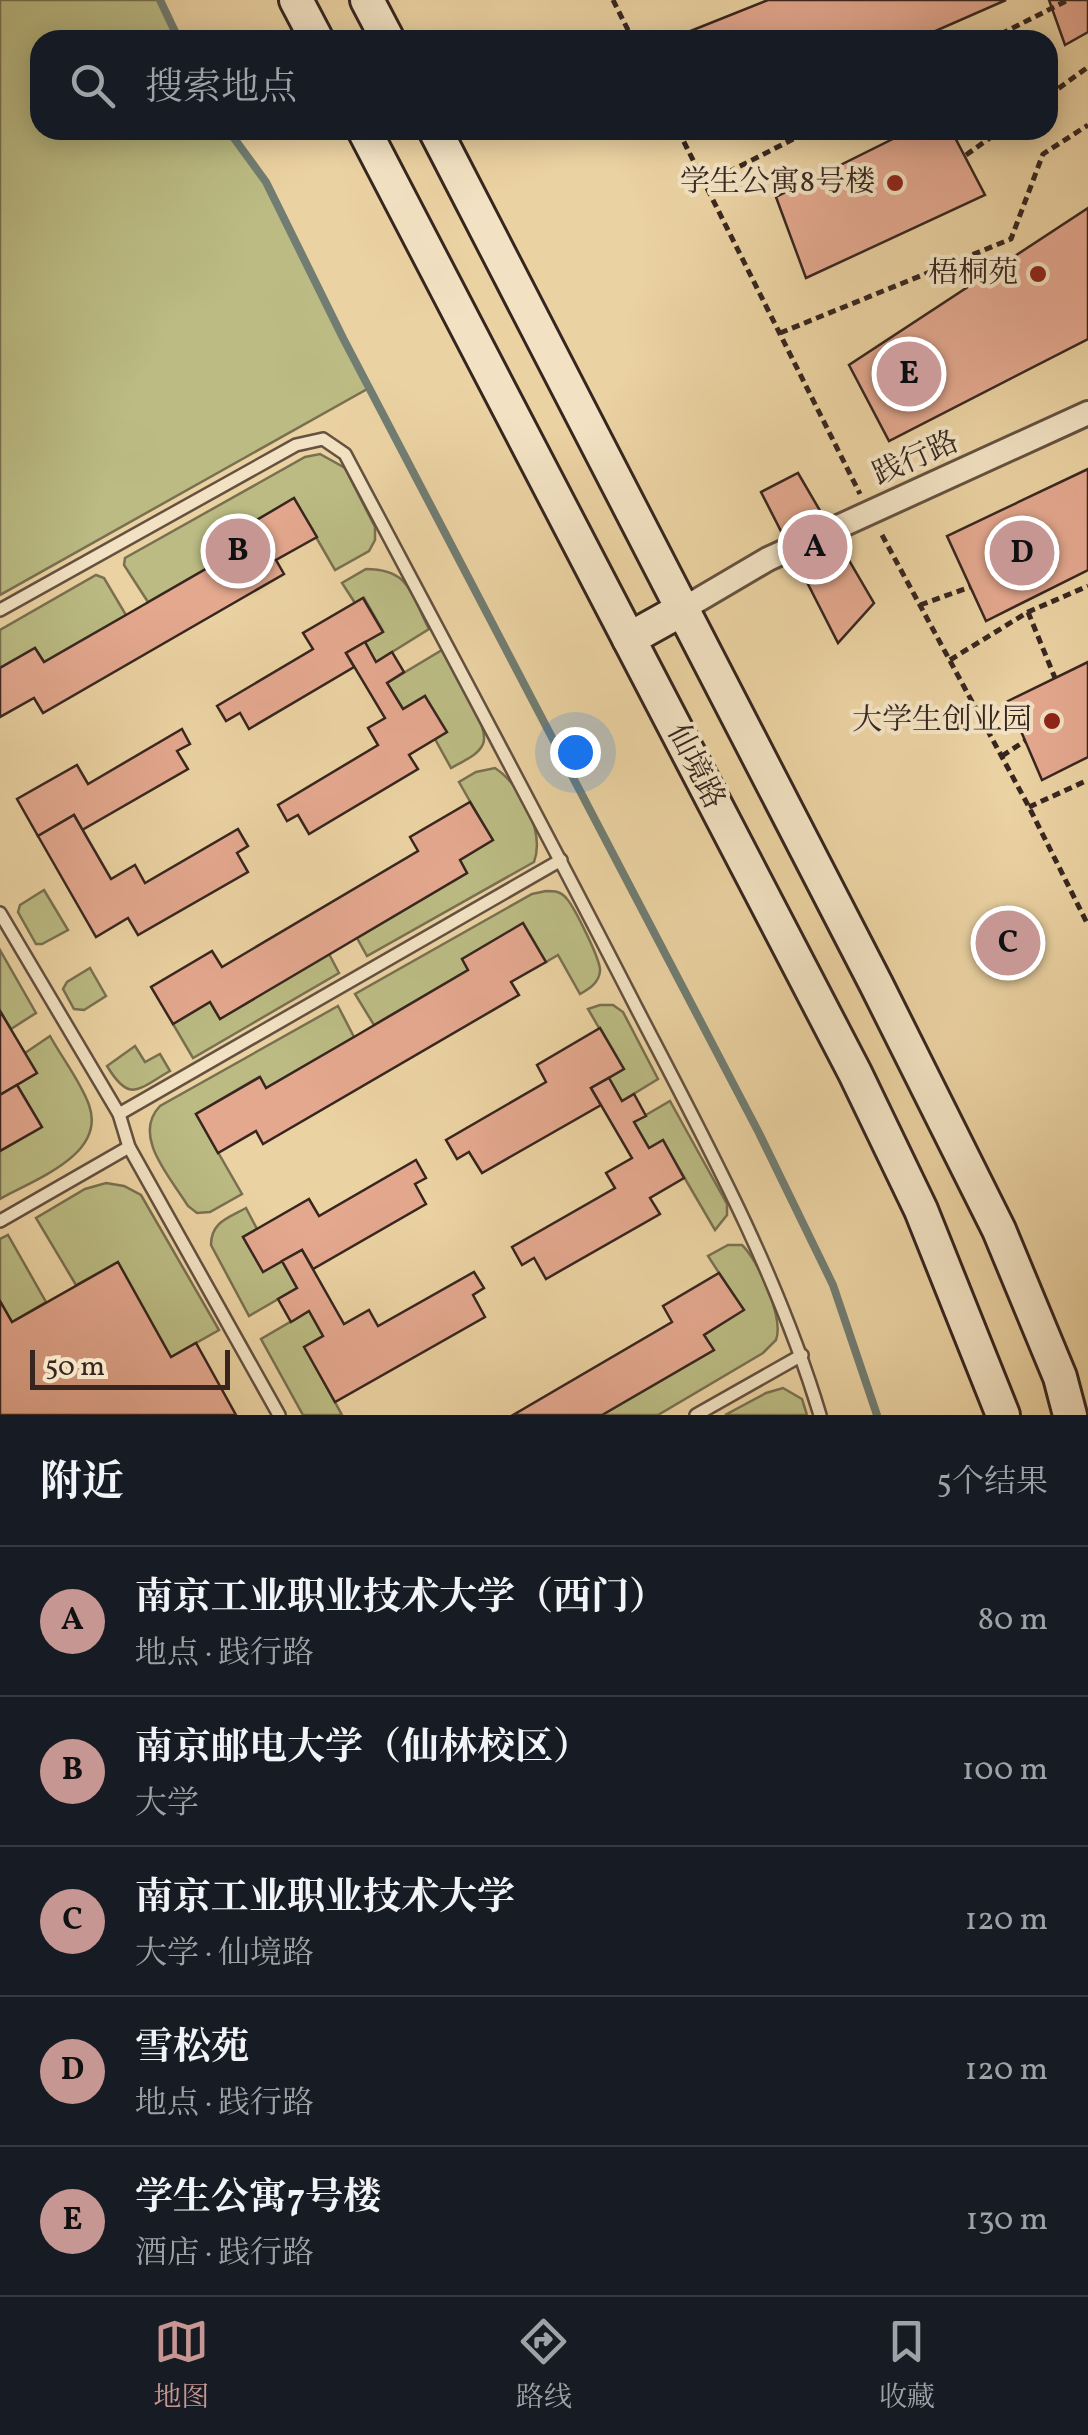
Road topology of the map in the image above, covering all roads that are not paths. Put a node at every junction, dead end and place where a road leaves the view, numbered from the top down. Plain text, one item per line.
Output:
1 (296, 0) edge
2 (367, 0) edge
3 (312, 30) edge
4 (383, 30) edge
5 (369, 140) edge
6 (440, 140) edge
7 (1088, 413) edge
8 (683, 609) junction
9 (0, 610) edge
10 (629, 639) junction
11 (561, 860) junction
12 (0, 913) edge
13 (120, 1114) junction
14 (129, 1147) junction
15 (0, 1221) edge
16 (802, 1355) junction
17 (279, 1415) edge
18 (696, 1415) edge
19 (820, 1415) edge
20 (1003, 1415) edge
21 (1070, 1415) edge

1 - 3 main road
2 - 4 main road
5 - 10 main road, 仙境路
6 - 8 main road, 仙境路
7 - 8 street, 践行路
8 - 10 main road
8 - 21 main road, 仙境路
9 - 11 lane
10 - 20 main road, 仙境路
11 - 13 lane
11 - 16 lane
12 - 13 lane
13 - 14 lane
14 - 15 lane
14 - 17 lane
16 - 18 lane
16 - 19 lane

